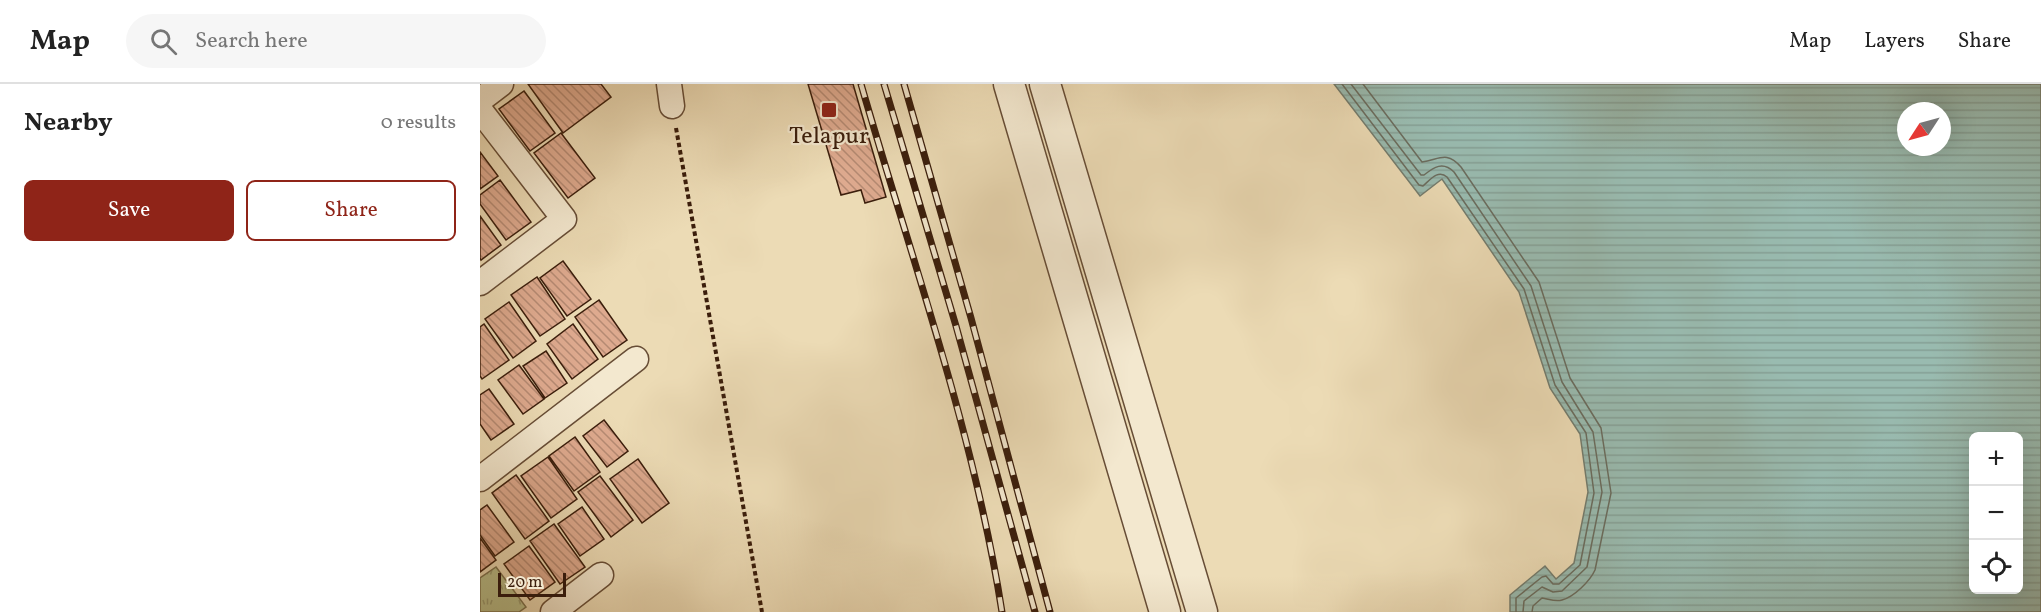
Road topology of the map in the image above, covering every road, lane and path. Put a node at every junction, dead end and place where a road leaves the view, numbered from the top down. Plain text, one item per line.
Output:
1 (501, 84) edge
2 (1009, 84) edge
3 (1046, 84) edge
4 (671, 95) edge
5 (480, 100) edge
6 (480, 110) edge
7 (480, 284) edge
8 (636, 359) dead end
9 (480, 479) edge
10 (601, 575) dead end
11 (553, 612) edge
12 (762, 612) edge
13 (1165, 612) edge
14 (1202, 612) edge

1 - 5 street
2 - 13 street
3 - 14 street
4 - 12 path
6 - 7 street
8 - 9 street
10 - 11 street

